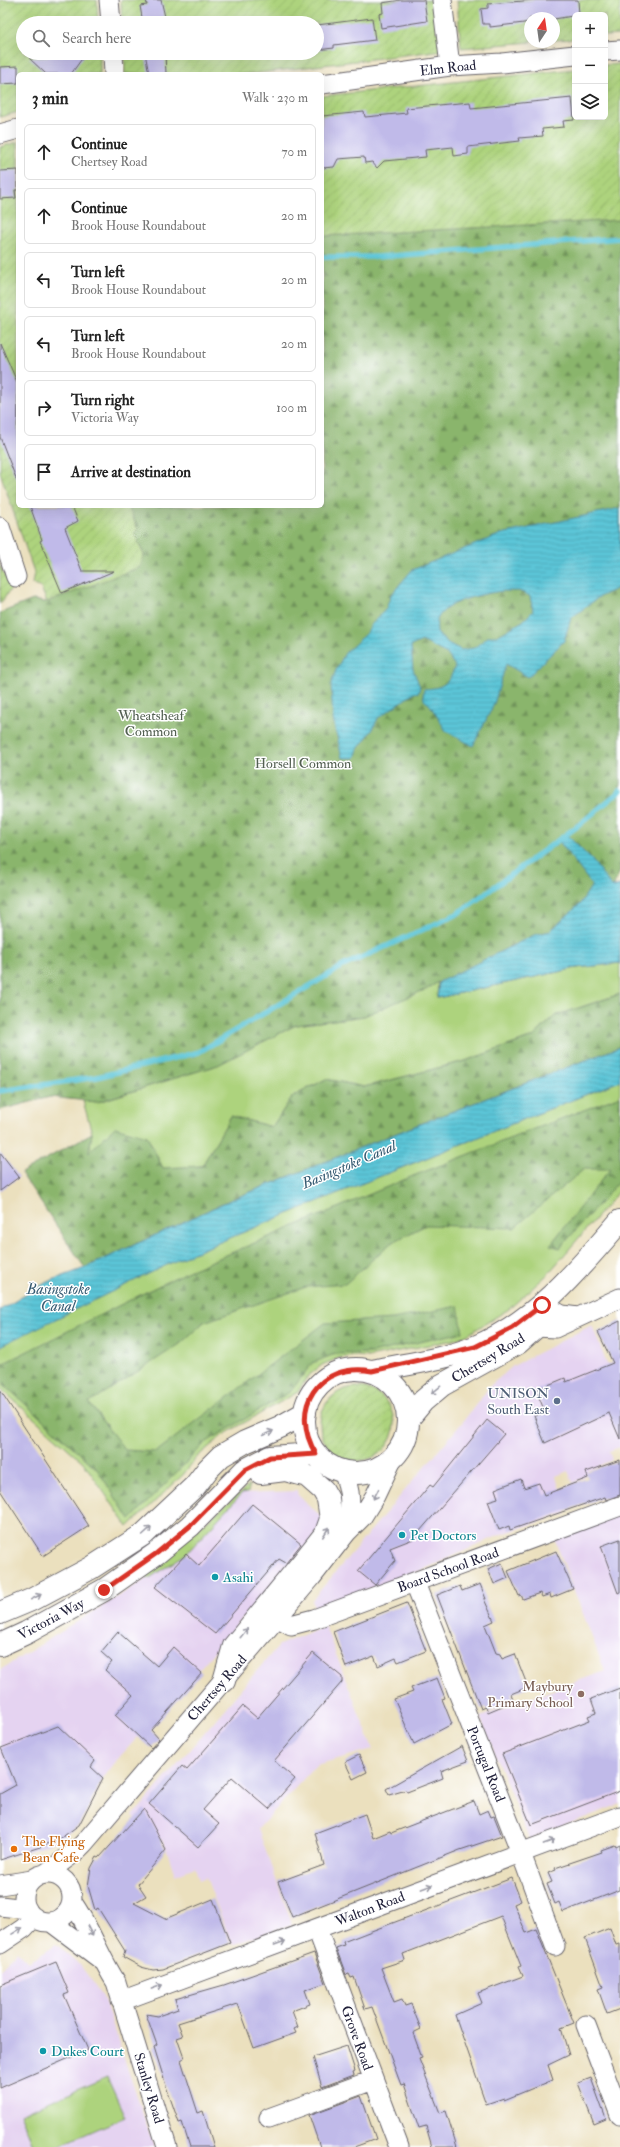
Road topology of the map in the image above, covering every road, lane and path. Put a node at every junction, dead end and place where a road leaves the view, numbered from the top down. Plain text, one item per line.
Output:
1 (109, 0) edge
2 (442, 0) edge
3 (110, 16) edge
4 (620, 50) edge
5 (608, 52) edge
6 (572, 55) edge
7 (113, 60) edge
8 (450, 66) junction
9 (114, 72) edge
10 (324, 84) edge
11 (16, 130) edge
12 (0, 134) edge
13 (0, 527) edge
14 (16, 578) dead end
15 (620, 1221) edge
16 (620, 1298) edge
17 (547, 1308) junction
18 (578, 1317) junction
19 (536, 1327) junction
20 (372, 1371) junction
21 (305, 1413) junction
22 (408, 1419) junction
23 (316, 1454) junction
24 (393, 1458) junction
25 (342, 1471) junction
26 (235, 1481) junction
27 (620, 1506) edge
28 (347, 1532) junction
29 (415, 1583) junction
30 (0, 1613) edge
31 (277, 1617) junction
32 (0, 1645) edge
33 (224, 1681) junction
34 (620, 1816) edge
35 (84, 1843) junction
36 (521, 1852) junction
37 (38, 1877) junction
38 (0, 1885) edge
39 (71, 1895) junction
40 (0, 1906) edge
41 (37, 1916) junction
42 (317, 1929) junction
43 (0, 1944) edge
44 (555, 1946) dead end
45 (104, 1962) junction
46 (121, 2001) junction
47 (586, 2025) dead end
48 (373, 2080) junction
49 (620, 2115) edge
50 (269, 2118) dead end
51 (167, 2147) edge
52 (399, 2147) edge

1 - 3 street
2 - 8 street
4 - 5 street
6 - 8 street, Elm Road
7 - 9 street
8 - 10 street, Elm Road
11 - 12 street
13 - 14 street
15 - 17 main road, Chertsey Road
16 - 18 street
17 - 18 street
17 - 19 main road, Chertsey Road
17 - 20 main road, Chertsey Road
18 - 19 street
19 -> 22 main road, Chertsey Road
20 - 21 main road
20 - 22 main road
21 - 23 main road
30 -> 21 main road, Victoria Way
22 - 24 main road
23 - 25 main road
23 - 26 main road, Victoria Way
24 - 25 main road
24 -> 28 street, Chertsey Road
25 - 28 street
26 - 32 main road, Victoria Way
33 -> 26 main road
27 - 29 street, Board School Road
28 - 31 street, Chertsey Road
29 - 31 street, Board School Road
29 - 36 street, Portugal Road
31 - 33 street, Chertsey Road
33 - 35 street, Chertsey Road
36 -> 34 street, Walton Road
35 - 37 street, Chertsey Road
35 - 39 street, Chertsey Road
42 -> 36 street, Walton Road
36 - 44 street, Portugal Road
37 - 38 street
37 - 39 street
37 - 41 street
39 - 41 street
39 -> 45 street, Stanley Road
40 - 41 street
43 -> 41 street
41 - 45 street, Stanley Road
46 -> 42 street, Walton Road
42 - 48 street, Grove Road
45 - 46 street, Stanley Road
46 - 51 street, Stanley Road
47 - 49 street
48 - 50 street
48 - 52 street, Grove Road

